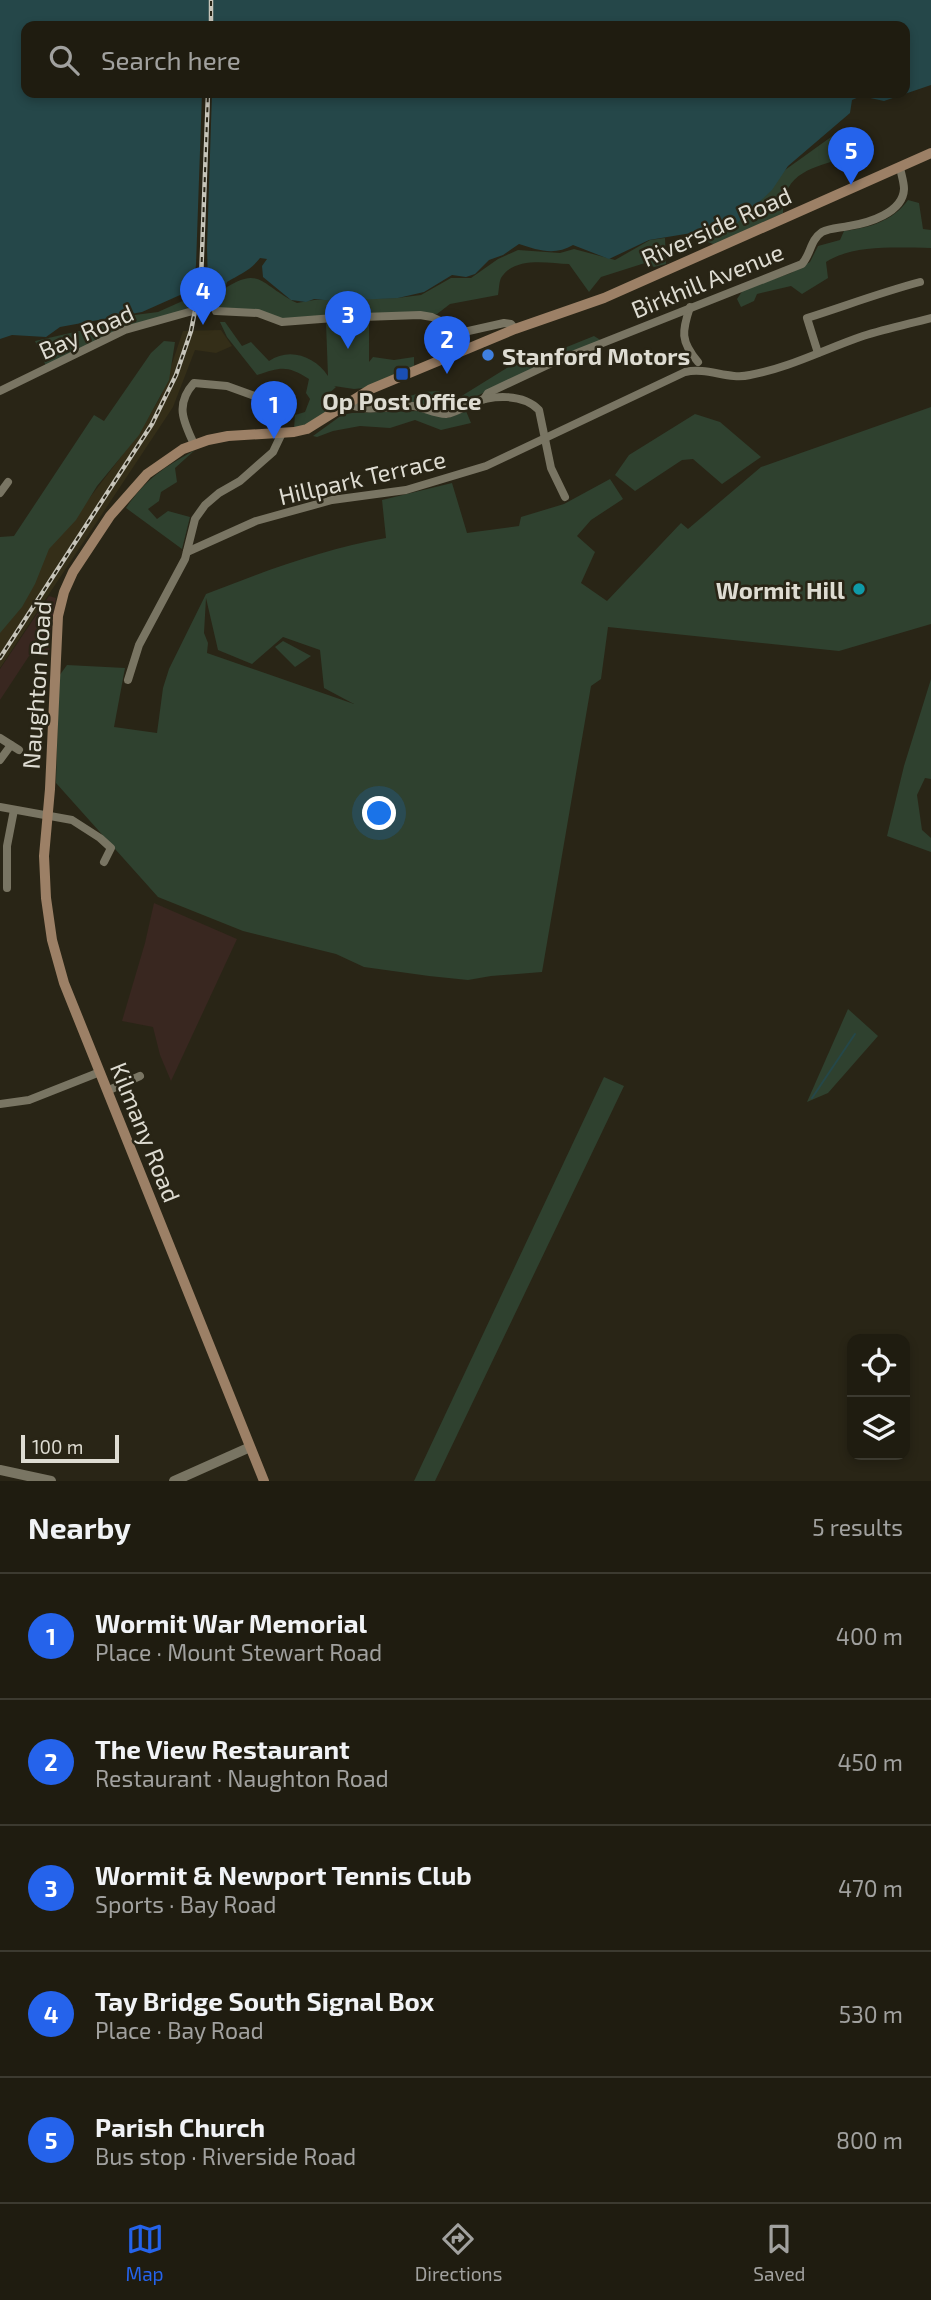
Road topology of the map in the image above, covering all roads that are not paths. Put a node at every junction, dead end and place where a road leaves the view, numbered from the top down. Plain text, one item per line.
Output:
1 (931, 153) edge
2 (900, 167) junction
3 (920, 282) dead end
4 (690, 307) junction
5 (216, 311) tunnel mouth
6 (189, 312) tunnel mouth
7 (931, 318) edge
8 (515, 329) junction
9 (818, 354) junction
10 (698, 362) dead end
11 (0, 391) edge
12 (484, 400) junction
13 (271, 402) dead end
14 (353, 402) junction
15 (282, 433) junction
16 (545, 438) junction
17 (194, 444) junction
18 (8, 482) dead end
19 (0, 493) edge
20 (565, 497) dead end
21 (187, 552) junction
22 (128, 680) dead end
23 (0, 738) edge
24 (0, 760) edge
25 (0, 807) edge
26 (13, 810) junction
27 (47, 820) junction
28 (104, 862) dead end
29 (7, 888) dead end
30 (100, 1072) junction
31 (140, 1076) dead end
32 (107, 1091) junction
33 (0, 1104) edge
34 (248, 1448) junction
35 (0, 1470) edge
36 (51, 1481) edge
37 (174, 1481) edge
38 (264, 1481) edge

1 - 2 main road, Riverside Road
2 - 4 street, Birkhill Avenue
2 - 8 main road, Riverside Road
3 - 9 street
4 - 10 street
4 - 12 street, Birkhill Avenue
5 - 8 street
6 - 11 street, Bay Road
7 - 9 street, Hillpark Terrace
8 - 14 main road, Naughton Road
9 - 16 street, Hillpark Terrace
12 - 14 street
12 - 16 street
13 - 17 street
14 - 15 main road, Naughton Road
15 - 17 main road, Naughton Road
15 - 21 street
16 - 20 street
16 - 21 street, Hillpark Terrace
17 - 27 main road, Naughton Road
18 - 19 street
21 - 22 street
23 - 24 street
25 - 26 street
26 - 27 street
26 - 29 street
27 - 28 street
27 - 30 main road, Kilmany Road
30 - 32 main road, Kilmany Road
30 - 33 street
31 - 32 street
32 - 34 main road, Kilmany Road
34 - 37 street
34 - 38 main road, Kilmany Road
35 - 36 street

